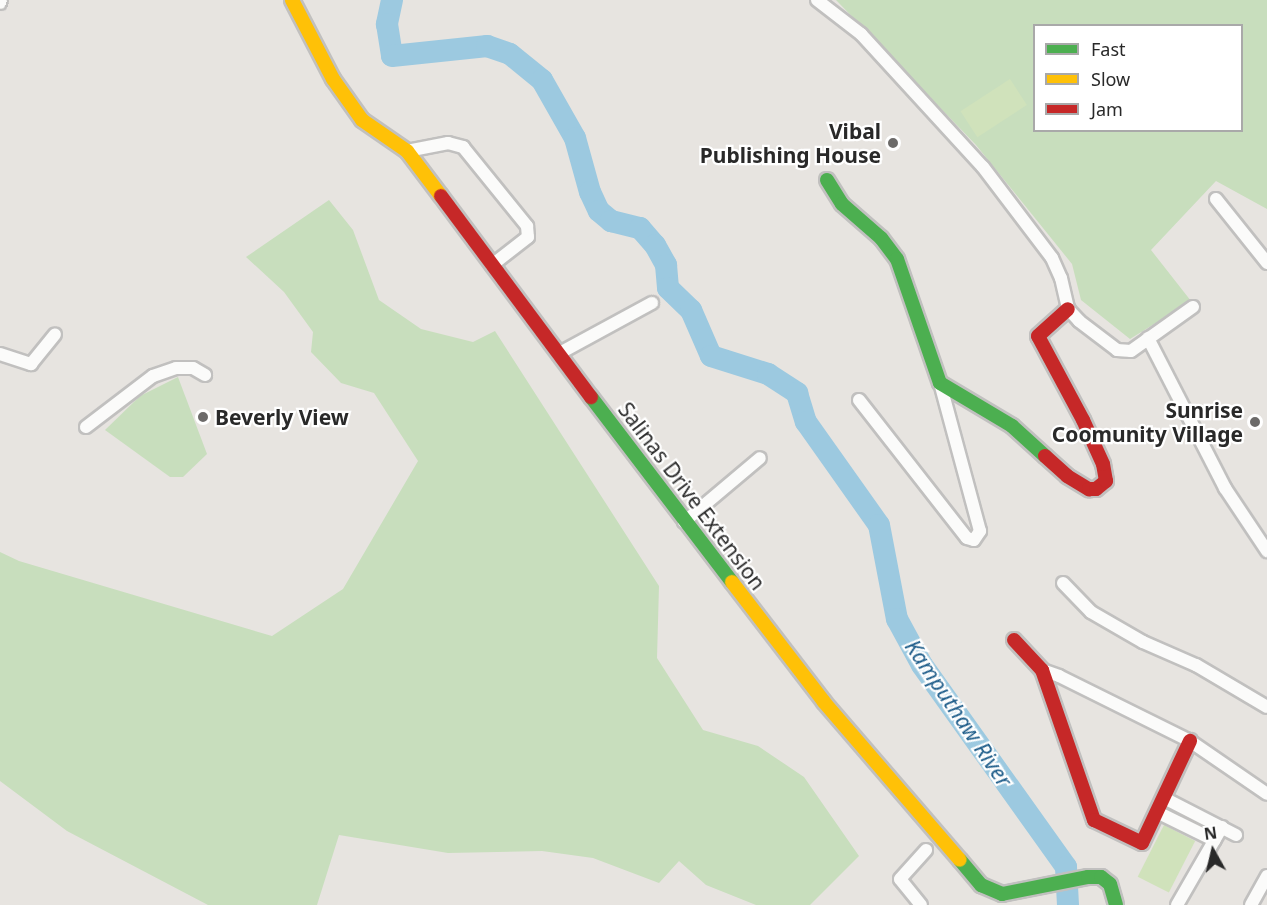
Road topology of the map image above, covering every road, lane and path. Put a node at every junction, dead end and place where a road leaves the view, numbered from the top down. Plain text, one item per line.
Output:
1 (292, 0) edge
2 (817, 0) edge
3 (407, 151) junction
4 (827, 180) dead end
5 (1216, 199) dead end
6 (1267, 263) edge
7 (492, 265) junction
8 (652, 303) dead end
9 (1193, 307) dead end
10 (1068, 309) junction
11 (55, 334) dead end
12 (1148, 338) junction
13 (0, 354) edge
14 (558, 354) junction
15 (205, 375) dead end
16 (940, 383) junction
17 (859, 400) dead end
18 (86, 427) dead end
19 (760, 458) dead end
20 (684, 522) junction
21 (1267, 551) edge
22 (1063, 583) dead end
23 (1014, 640) dead end
24 (1042, 670) junction
25 (1267, 707) edge
26 (1190, 741) junction
27 (1267, 794) edge
28 (1164, 798) junction
29 (1157, 812) junction
30 (1222, 827) junction
31 (1236, 835) dead end
32 (1215, 840) junction
33 (926, 850) dead end
34 (1267, 876) edge
35 (921, 905) edge
36 (1116, 905) edge
37 (1177, 905) edge
38 (1251, 905) edge

1 - 3 street, Salinas Drive Extension
2 - 10 street
3 - 7 street, Salinas Drive Extension
3 - 7 street
4 - 16 street
5 - 6 street
7 - 14 street, Salinas Drive Extension
8 - 14 street
9 - 12 street
10 - 12 street
10 - 16 street
11 - 13 street
12 - 21 street
14 - 20 street, Salinas Drive Extension
15 - 18 street
16 - 17 street
19 - 20 street
20 - 36 street, Salinas Drive Extension
22 - 25 street
23 - 24 street
24 - 26 street
24 - 29 street
26 - 27 street
26 - 28 street
28 - 29 street
28 - 30 street
29 - 32 street
30 - 31 street
30 - 32 street
32 - 37 street
33 - 35 street
34 - 38 street

